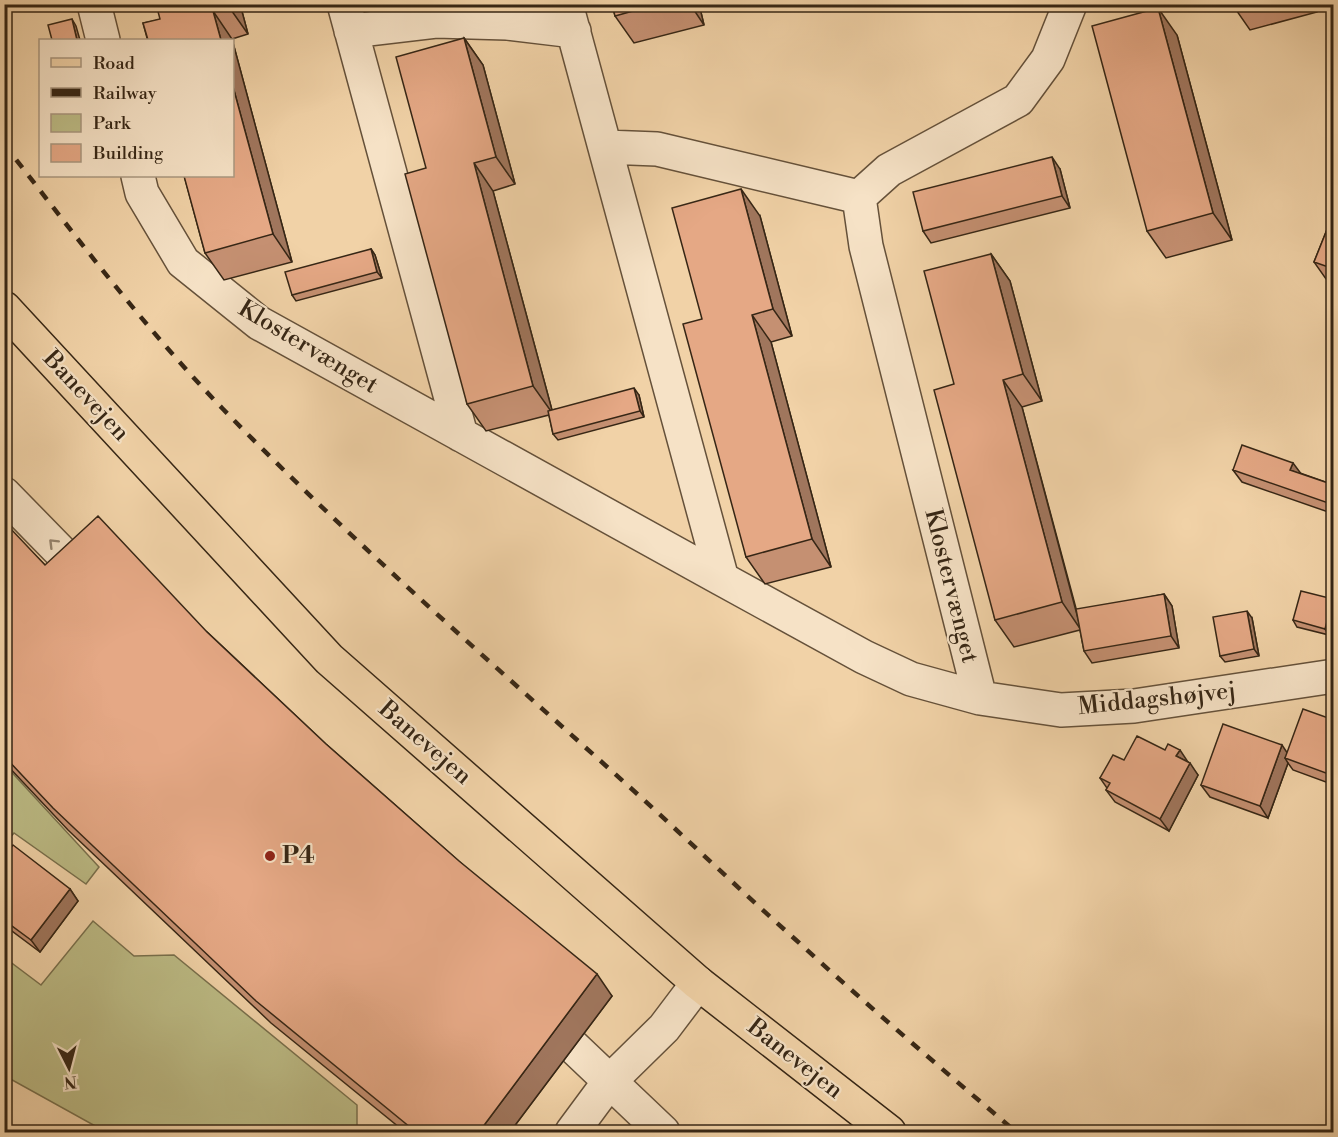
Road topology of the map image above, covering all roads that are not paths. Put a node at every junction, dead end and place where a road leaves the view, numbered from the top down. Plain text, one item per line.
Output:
1 (94, 4) edge
2 (1070, 4) edge
3 (348, 18) edge
4 (570, 18) edge
5 (103, 39) edge
6 (605, 147) junction
7 (138, 177) edge
8 (859, 197) junction
9 (4, 308) edge
10 (461, 435) junction
11 (4, 494) edge
12 (722, 579) junction
13 (70, 609) edge
14 (1334, 676) edge
15 (980, 699) junction
16 (698, 983) junction
17 (524, 1000) edge
18 (609, 1082) junction
19 (572, 1132) edge
20 (663, 1132) edge
21 (889, 1132) edge

1 - 5 street
2 - 8 street
3 - 4 street
3 - 10 street
4 - 6 street
6 - 8 street
6 - 12 street
7 - 10 street, Klostervænget
8 - 15 street, Klostervænget
9 - 16 main road, Banevejen
10 - 12 street, Klostervænget
13 -> 11 street
12 - 15 street, Klostervænget
14 - 15 street, Middagshøjvej
16 - 18 street
16 - 21 main road, Banevejen
17 - 18 street
18 - 19 street
18 - 20 street

